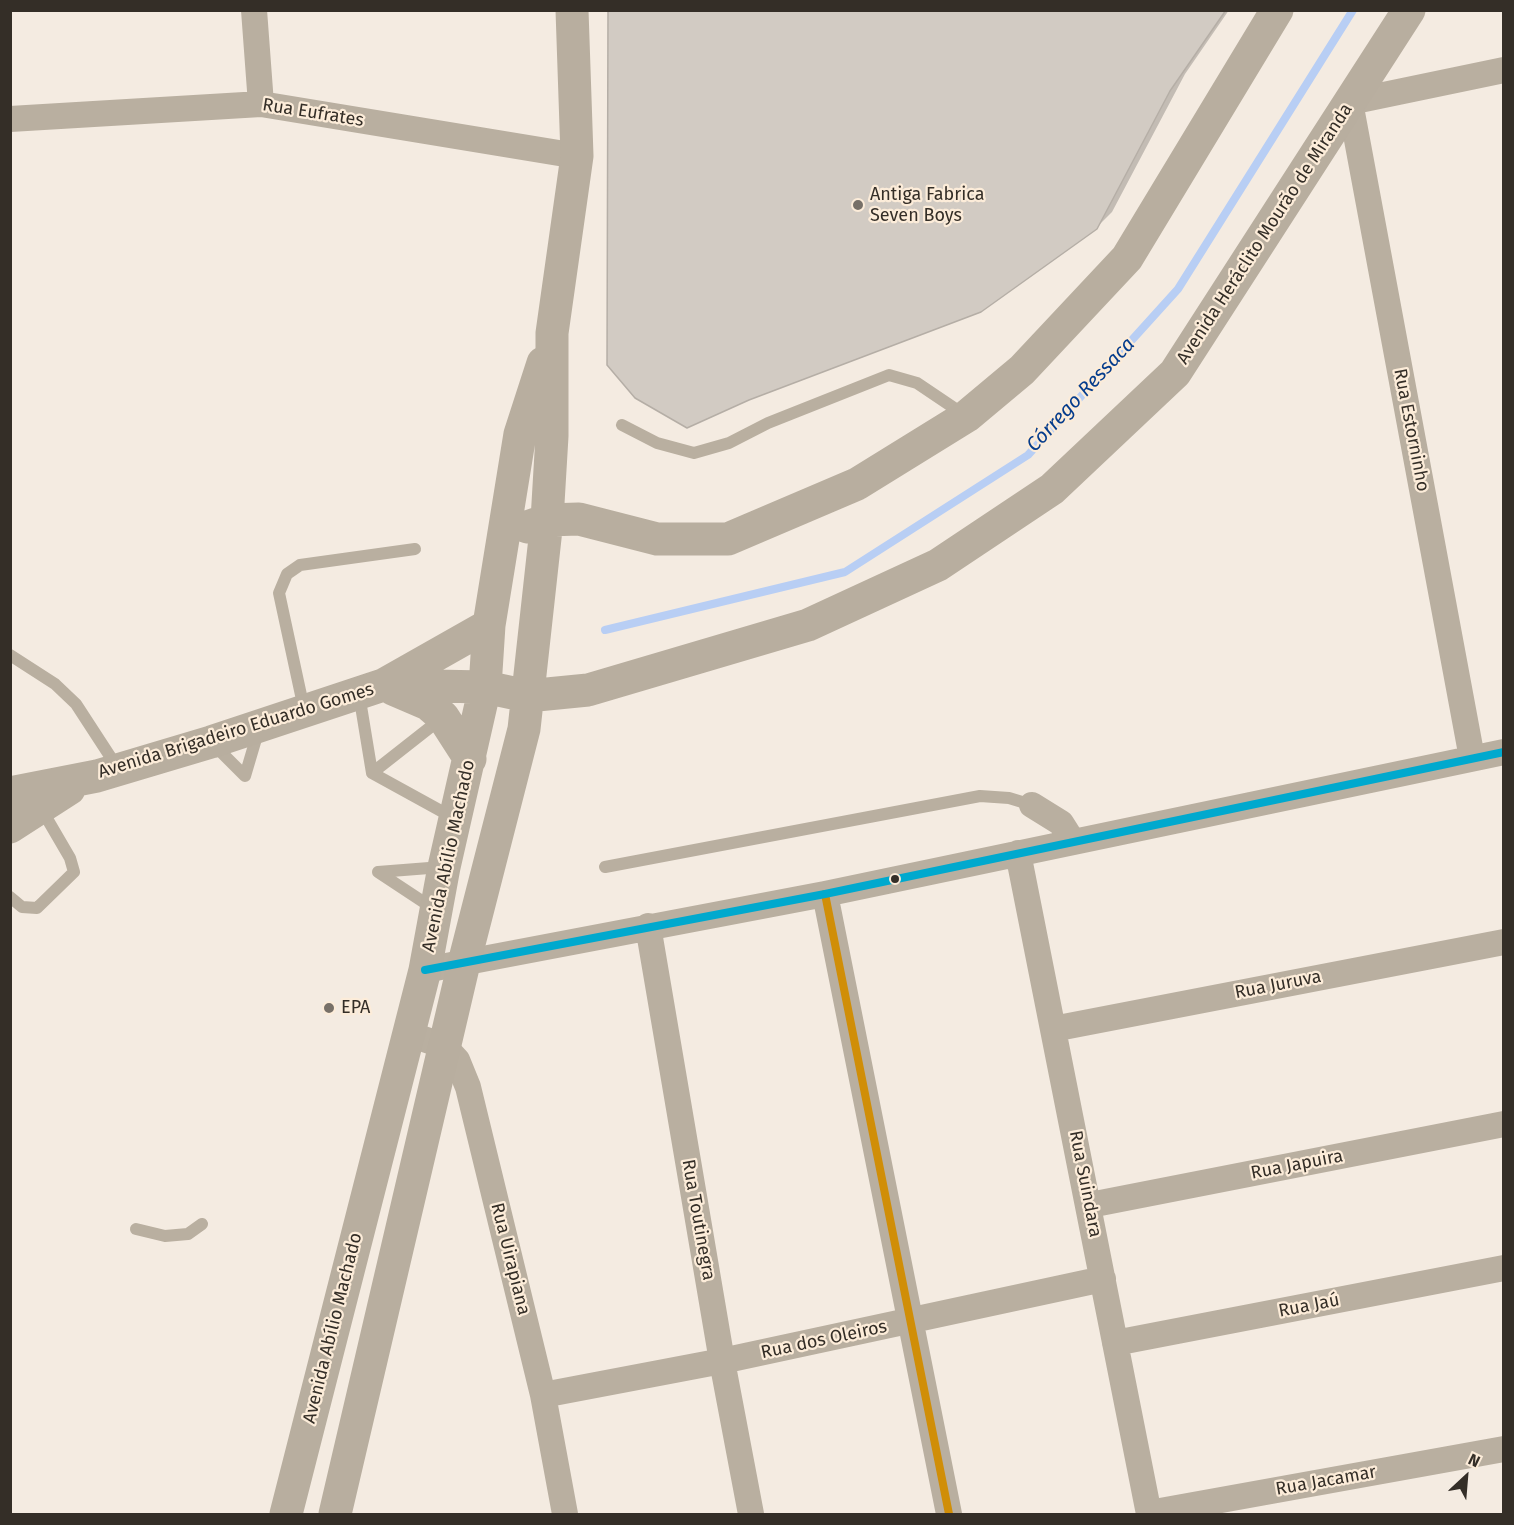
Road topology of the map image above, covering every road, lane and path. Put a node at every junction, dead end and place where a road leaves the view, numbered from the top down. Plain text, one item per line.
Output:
1 (254, 10) edge
2 (572, 10) edge
3 (1277, 10) edge
4 (1409, 10) edge
5 (1503, 70) edge
6 (1350, 102) junction
7 (261, 104) junction
8 (10, 120) edge
9 (577, 156) junction
10 (552, 333) junction
11 (967, 416) junction
12 (622, 425) dead end
13 (547, 520) junction
14 (415, 549) dead end
15 (501, 553) junction
16 (489, 625) junction
17 (10, 655) edge
18 (485, 687) junction
19 (370, 689) junction
20 (588, 690) junction
21 (527, 696) junction
22 (304, 711) junction
23 (442, 717) junction
24 (260, 726) junction
25 (524, 729) junction
26 (211, 742) junction
27 (1503, 752) edge
28 (1472, 758) junction
29 (470, 759) junction
30 (103, 773) junction
31 (372, 773) junction
32 (10, 793) edge
33 (1032, 805) joint
34 (40, 806) junction
35 (457, 819) junction
36 (10, 827) edge
37 (1073, 842) junction
38 (1018, 853) junction
39 (444, 867) junction
40 (605, 867) dead end
41 (825, 894) junction
42 (10, 897) edge
43 (435, 910) junction
44 (648, 926) junction
45 (1503, 942) edge
46 (464, 963) junction
47 (425, 970) junction
48 (1053, 1029) junction
49 (409, 1034) junction
50 (444, 1046) junction
51 (1503, 1124) edge
52 (1090, 1205) junction
53 (202, 1224) dead end
54 (136, 1229) dead end
55 (1503, 1268) edge
56 (1103, 1280) junction
57 (910, 1322) junction
58 (1115, 1343) junction
59 (722, 1361) junction
60 (543, 1395) junction
61 (1503, 1449) edge
62 (1149, 1514) edge
63 (286, 1515) edge
64 (335, 1515) edge
65 (565, 1515) edge
66 (751, 1515) edge
67 (949, 1515) edge

1 - 7 street
2 - 9 main road, Avenida Abílio Machado
3 - 11 main road
4 - 6 main road, Avenida Heráclito Mourão de Miranda
5 - 6 street
6 - 20 main road, Avenida Heráclito Mourão de Miranda
6 - 28 street, Rua Estorninho
7 - 8 street, Rua Eufrates
7 - 9 street, Rua Eufrates
9 - 10 main road, Avenida Abílio Machado
10 - 13 main road, Avenida Abílio Machado
10 - 15 main road, Avenida Abílio Machado
11 - 12 lane
11 - 13 main road
13 - 15 main road
13 - 21 main road, Avenida Abílio Machado
14 - 22 lane
15 - 16 main road, Avenida Abílio Machado
16 - 18 main road, Avenida Abílio Machado
16 - 19 main road, Avenida Brigadeiro Eduardo Gomes
17 - 30 lane
18 - 19 main road, Avenida Brigadeiro Eduardo Gomes
18 - 21 main road, Avenida Heráclito Mourão de Miranda
18 - 29 main road, Avenida Abílio Machado
19 - 22 main road, Avenida Brigadeiro Eduardo Gomes
19 - 23 main road
19 - 31 lane
20 - 21 main road, Avenida Heráclito Mourão de Miranda
20 - 25 main road
21 - 25 main road, Avenida Abílio Machado
22 - 24 main road, Avenida Brigadeiro Eduardo Gomes
23 - 29 main road
23 - 31 lane
24 - 26 main road, Avenida Brigadeiro Eduardo Gomes
24 - 26 lane
25 - 46 main road, Avenida Abílio Machado
26 - 30 main road, Avenida Brigadeiro Eduardo Gomes
27 - 28 street
28 - 37 street
29 - 35 main road, Avenida Abílio Machado
30 - 32 main road, Avenida Brigadeiro Eduardo Gomes
30 - 34 main road, Avenida Brigadeiro Eduardo Gomes
31 - 35 lane
33 - 37 street
33 - 40 lane
34 - 36 main road, Avenida Brigadeiro Eduardo Gomes
34 - 42 lane
35 - 39 main road, Avenida Abílio Machado
37 - 38 street
38 - 41 street
38 - 48 street, Rua Suindara
39 - 43 main road, Avenida Abílio Machado
39 - 43 lane
41 - 44 street
41 - 57 street
43 - 47 main road, Avenida Abílio Machado
44 - 46 street
44 - 59 street, Rua Toutinegra
45 - 48 street, Rua Juruva
46 - 47 street
46 - 50 main road, Avenida Abílio Machado
47 - 49 main road, Avenida Abílio Machado
48 - 52 street, Rua Suindara
49 - 50 street
49 - 63 main road, Avenida Abílio Machado
50 - 60 street, Rua Uirapiana
50 - 64 main road, Avenida Abílio Machado
51 - 52 street, Rua Japuira
52 - 56 street, Rua Suindara
53 - 54 lane
55 - 58 street, Rua Jaú
56 - 57 street, Rua dos Oleiros
56 - 58 street, Rua Suindara
57 - 59 street, Rua dos Oleiros
57 - 67 street
58 - 62 street, Rua Suindara
59 - 60 street, Rua dos Oleiros
59 - 66 street, Rua Toutinegra
60 - 65 street, Rua Uirapiana
61 - 62 street, Rua Jacamar

